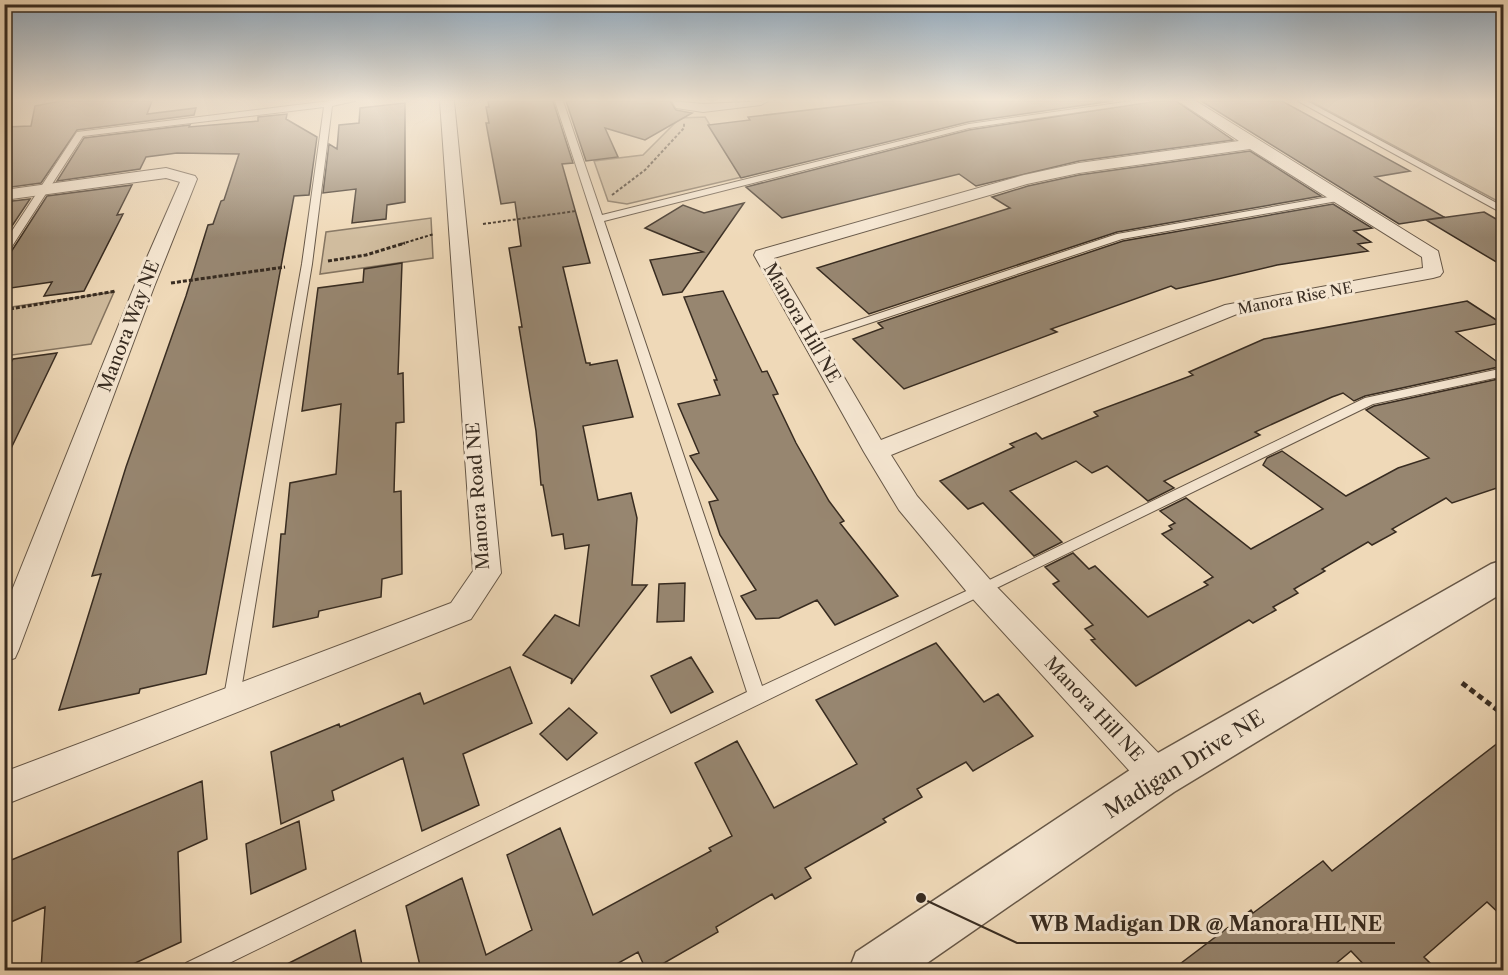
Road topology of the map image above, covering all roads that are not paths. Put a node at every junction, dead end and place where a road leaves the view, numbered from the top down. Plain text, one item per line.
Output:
1 (72, 146) edge
2 (322, 146) edge
3 (450, 146) edge
4 (574, 146) edge
5 (881, 146) edge
6 (1233, 146) edge
7 (1255, 146) edge
8 (1384, 146) edge
9 (45, 190) junction
10 (4, 195) edge
11 (1340, 198) junction
12 (1503, 211) edge
13 (597, 213) junction
14 (4, 251) edge
15 (812, 339) junction
16 (1503, 372) edge
17 (876, 452) junction
18 (1503, 574) edge
19 (982, 590) junction
20 (4, 649) edge
21 (757, 696) junction
22 (231, 702) junction
23 (1158, 777) junction
24 (4, 789) edge
25 (193, 970) edge
26 (874, 970) edge

1 - 9 lane
2 - 22 lane
3 - 22 street, Manora Road NE
4 - 13 lane
5 - 13 lane
6 - 15 street, Manora Hill NE
7 - 11 street, Manora Rise NE
8 - 12 lane
9 - 10 street, Manora Way NE
9 - 14 lane
9 - 20 street, Manora Way NE
11 - 15 lane
11 - 17 street, Manora Rise NE
13 - 21 lane
15 - 17 street, Manora Hill NE
16 - 19 lane
17 - 19 street, Manora Hill NE
18 - 23 street, Madigan Drive NE
19 - 21 lane
19 - 23 street, Manora Hill NE
21 - 25 lane
22 - 24 street, Manora Road NE
23 - 26 street, Madigan Drive NE

